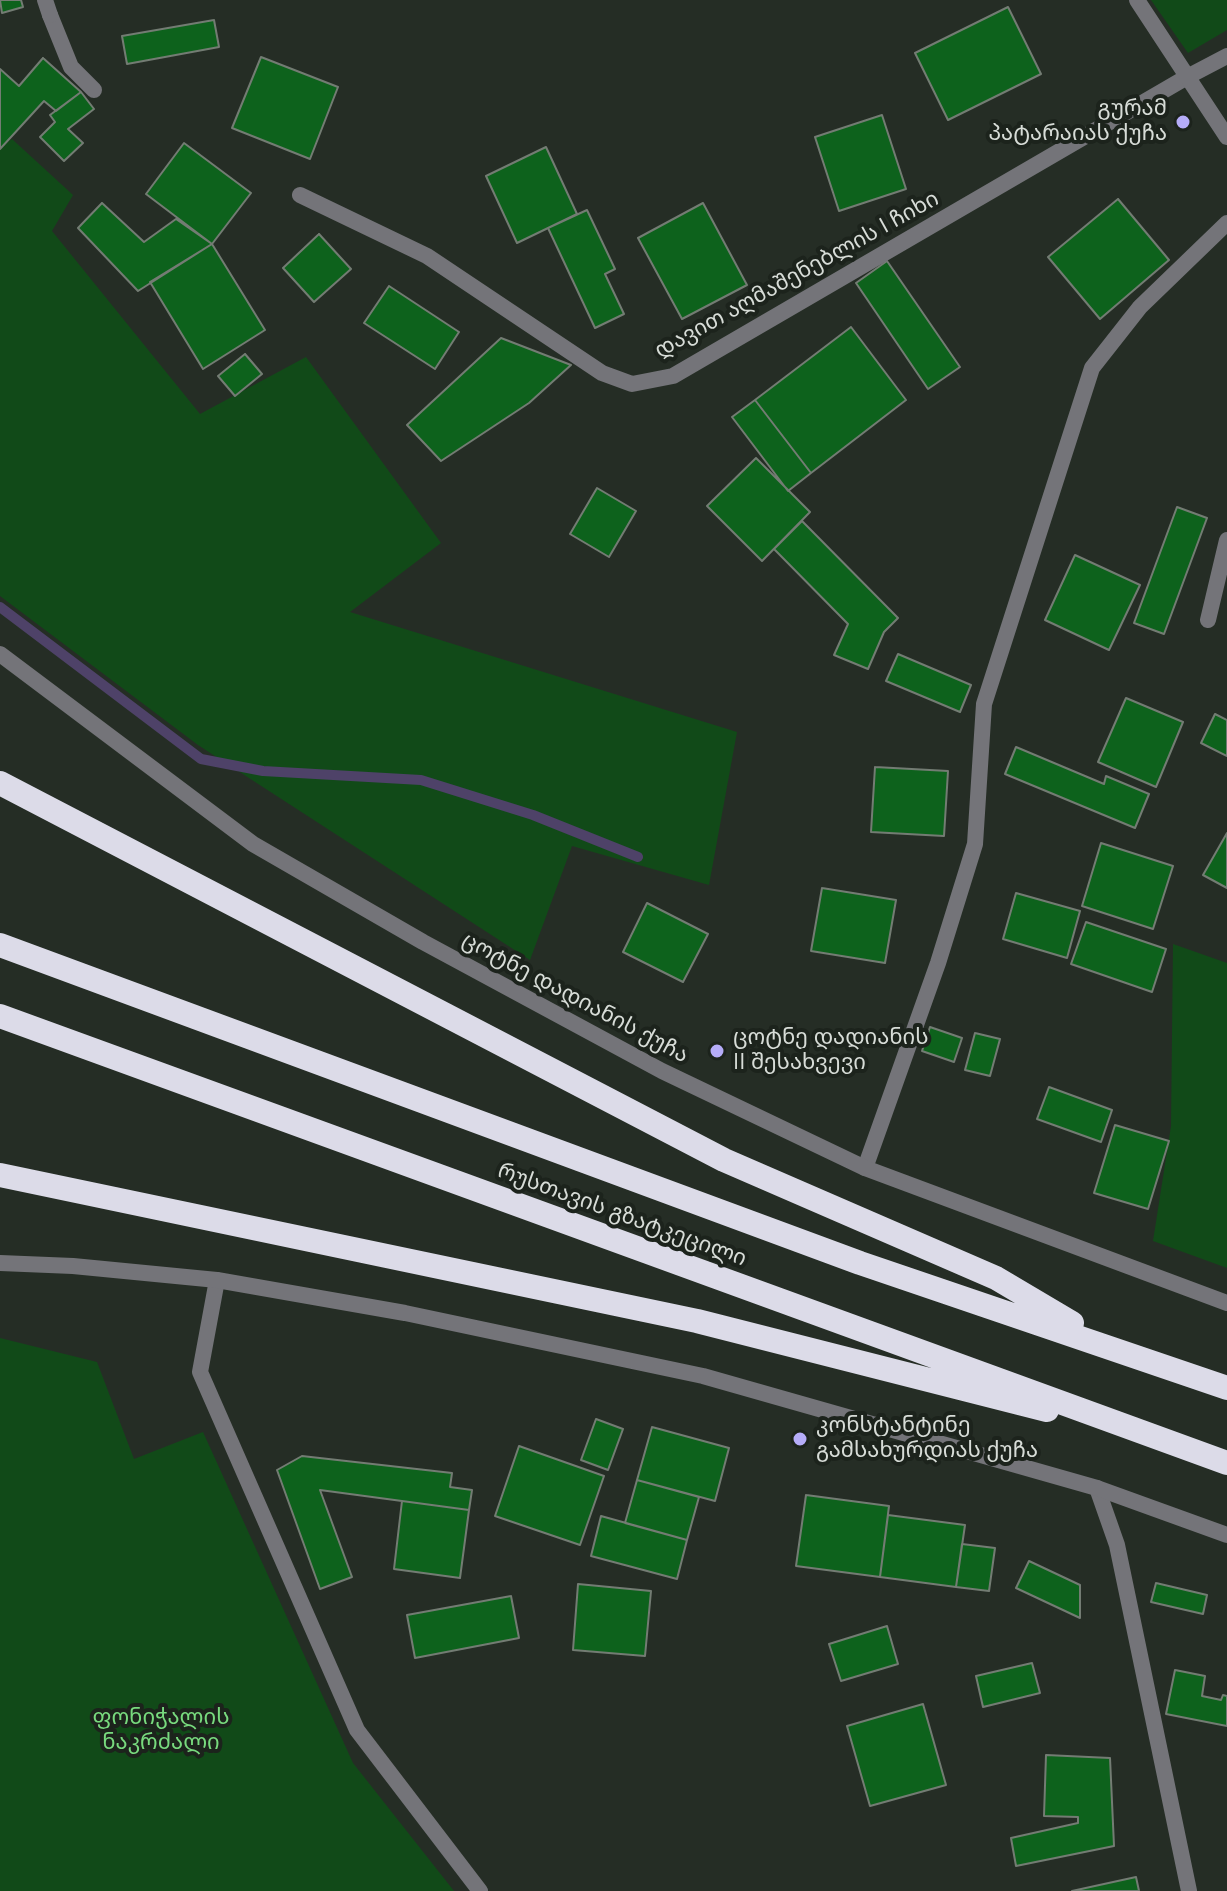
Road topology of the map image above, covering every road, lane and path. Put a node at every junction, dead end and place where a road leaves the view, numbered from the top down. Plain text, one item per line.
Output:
1 (1137, 0) edge
2 (48, 8) edge
3 (1227, 56) edge
4 (1187, 77) junction
5 (94, 90) dead end
6 (1227, 137) edge
7 (300, 195) dead end
8 (1227, 223) edge
9 (1227, 540) edge
10 (1208, 620) dead end
11 (0, 654) edge
12 (0, 783) edge
13 (0, 945) edge
14 (0, 1016) edge
15 (865, 1168) junction
16 (0, 1175) edge
17 (0, 1263) edge
18 (217, 1280) junction
19 (1227, 1303) edge
20 (1112, 1347) junction
21 (1227, 1388) edge
22 (1158, 1439) junction
23 (1227, 1463) edge
24 (1097, 1488) junction
25 (1227, 1535) edge
26 (480, 1891) edge
27 (1189, 1891) edge

1 - 4 street
2 - 5 street
3 - 4 street
4 - 6 street
4 - 7 street, დავით აღმაშენებლის I ჩიხი
8 - 15 street
9 - 10 street
11 - 15 street, ცოტნე დადიანის ქუჩა
12 - 20 highway
13 - 20 highway, რუსთავის გზატკეცილი
14 - 22 highway, რუსთავის გზატკეცილი
15 - 19 street, ცოტნე დადიანის ქუჩა
16 - 22 highway
17 - 18 street
18 - 24 street
18 - 26 street
20 - 21 highway, რუსთავის გზატკეცილი
22 - 23 highway, რუსთავის გზატკეცილი
24 - 25 street
24 - 27 street

